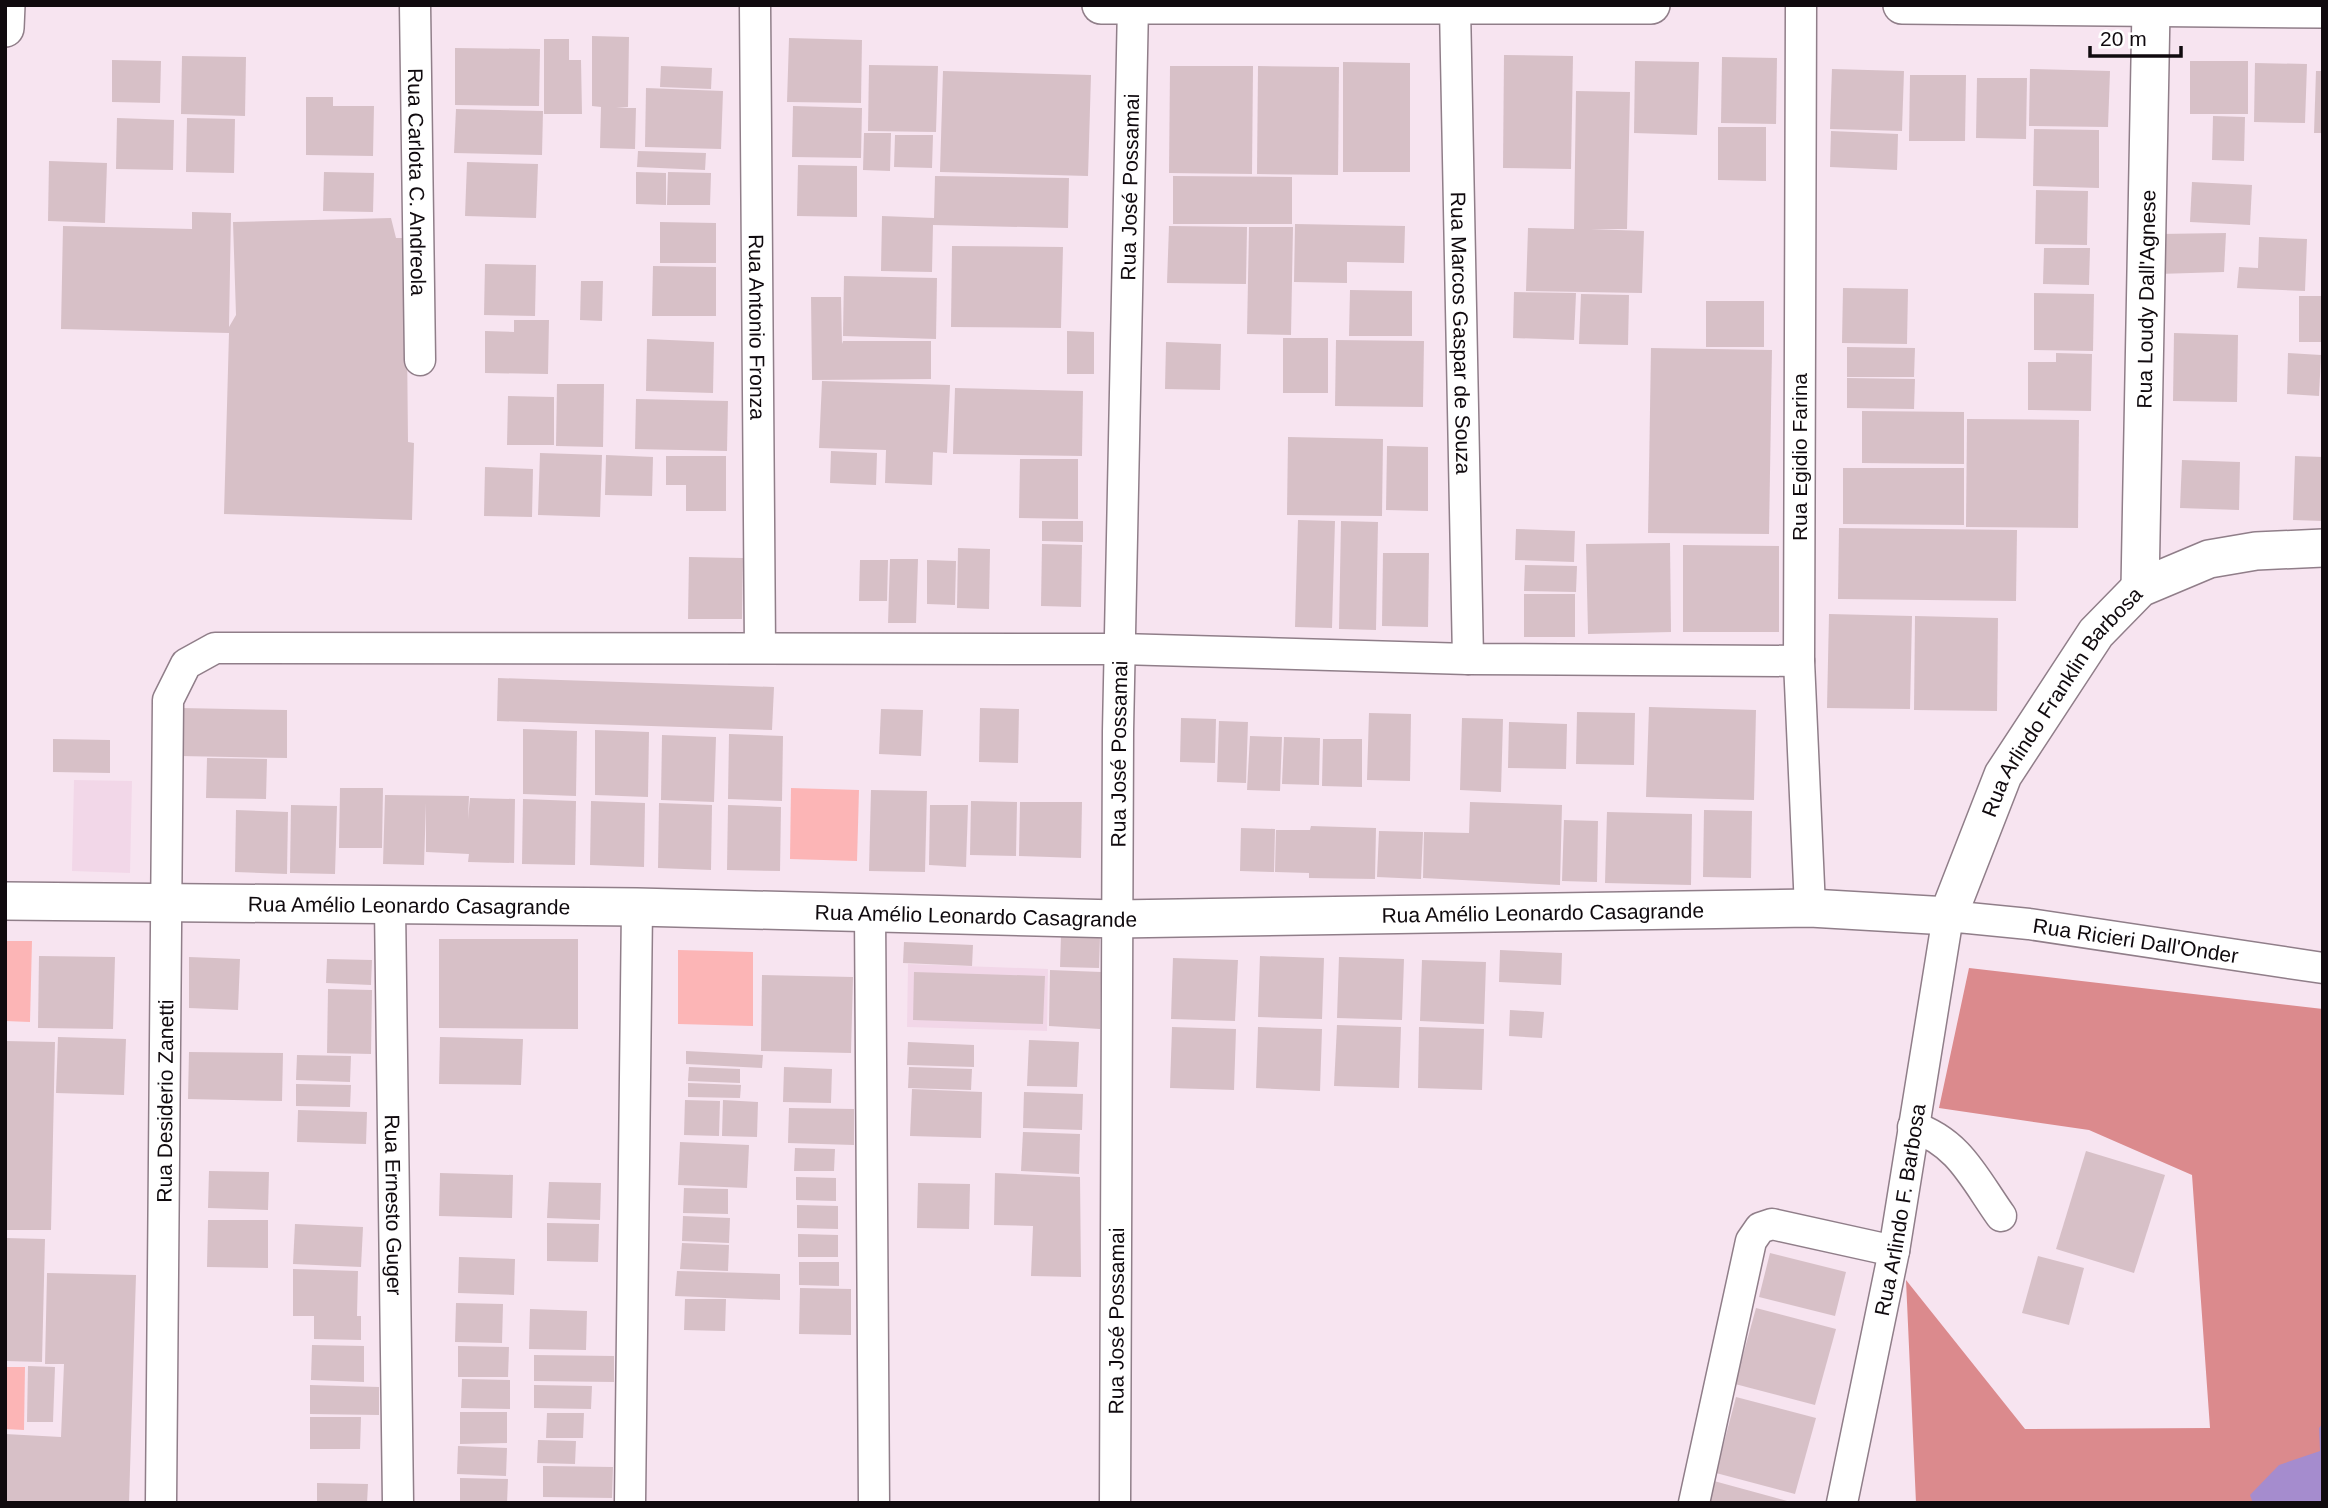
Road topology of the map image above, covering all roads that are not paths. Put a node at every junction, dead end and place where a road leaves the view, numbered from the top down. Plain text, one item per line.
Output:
1 (6, 5) edge
2 (415, 5) edge
3 (755, 5) edge
4 (1101, 5) edge
5 (1651, 5) edge
6 (1801, 5) edge
7 (1902, 5) edge
8 (1133, 6) edge
9 (1455, 7) junction
10 (2151, 9) junction
11 (2323, 9) edge
12 (5, 28) edge
13 (420, 360) dead end
14 (2323, 548) edge
15 (2140, 589) junction
16 (760, 648) junction
17 (1120, 649) junction
18 (1468, 659) junction
19 (1799, 661) junction
20 (5, 901) edge
21 (168, 902) junction
22 (390, 907) junction
23 (637, 907) junction
24 (1810, 908) junction
25 (870, 912) junction
26 (1948, 916) junction
27 (1118, 919) junction
28 (2323, 968) edge
29 (1913, 1127) junction
30 (2001, 1216) dead end
31 (1894, 1251) junction
32 (161, 1503) edge
33 (398, 1503) edge
34 (630, 1503) edge
35 (874, 1503) edge
36 (1115, 1503) edge
37 (1694, 1503) edge
38 (1842, 1503) edge

1 - 12 street
2 - 13 street, Rua Carlota C. Andreola
3 - 16 street, Rua Antonio Fronza
4 - 8 street
5 - 9 street
6 - 19 street, Rua Egidio Farina
7 - 10 street
8 - 9 street
8 - 17 street, Rua José Possamai
9 - 18 street, Rua Marcos Gaspar de Souza
10 - 11 street
10 - 15 street, Rua Loudy Dall'Agnese
14 - 15 street, Rua Arlindo Franklin Barbosa
15 - 26 street, Rua Arlindo Franklin Barbosa
16 - 17 street
16 - 21 street, Rua Desiderio Zanetti
17 - 18 street
17 - 27 street, Rua José Possamai
18 - 19 street
19 - 24 street, Rua Egidio Farina
20 - 21 street, Rua Amélio Leonardo Casagrande
21 - 22 street, Rua Amélio Leonardo Casagrande
21 - 32 street, Rua Desiderio Zanetti
22 - 23 street, Rua Amélio Leonardo Casagrande
22 - 33 street, Rua Ernesto Guger
23 - 25 street, Rua Amélio Leonardo Casagrande
23 - 34 street
24 - 26 street, Rua Amélio Leonardo Casagrande
24 - 27 street, Rua Amélio Leonardo Casagrande
25 - 27 street, Rua Amélio Leonardo Casagrande
25 - 35 street
26 - 28 street, Rua Ricieri Dall'Onder
26 - 29 street, Rua Arlindo F. Barbosa
27 - 36 street, Rua José Possamai
29 - 30 street
29 - 31 street, Rua Arlindo F. Barbosa
31 - 37 street
31 - 38 street, Rua Arlindo F. Barbosa

